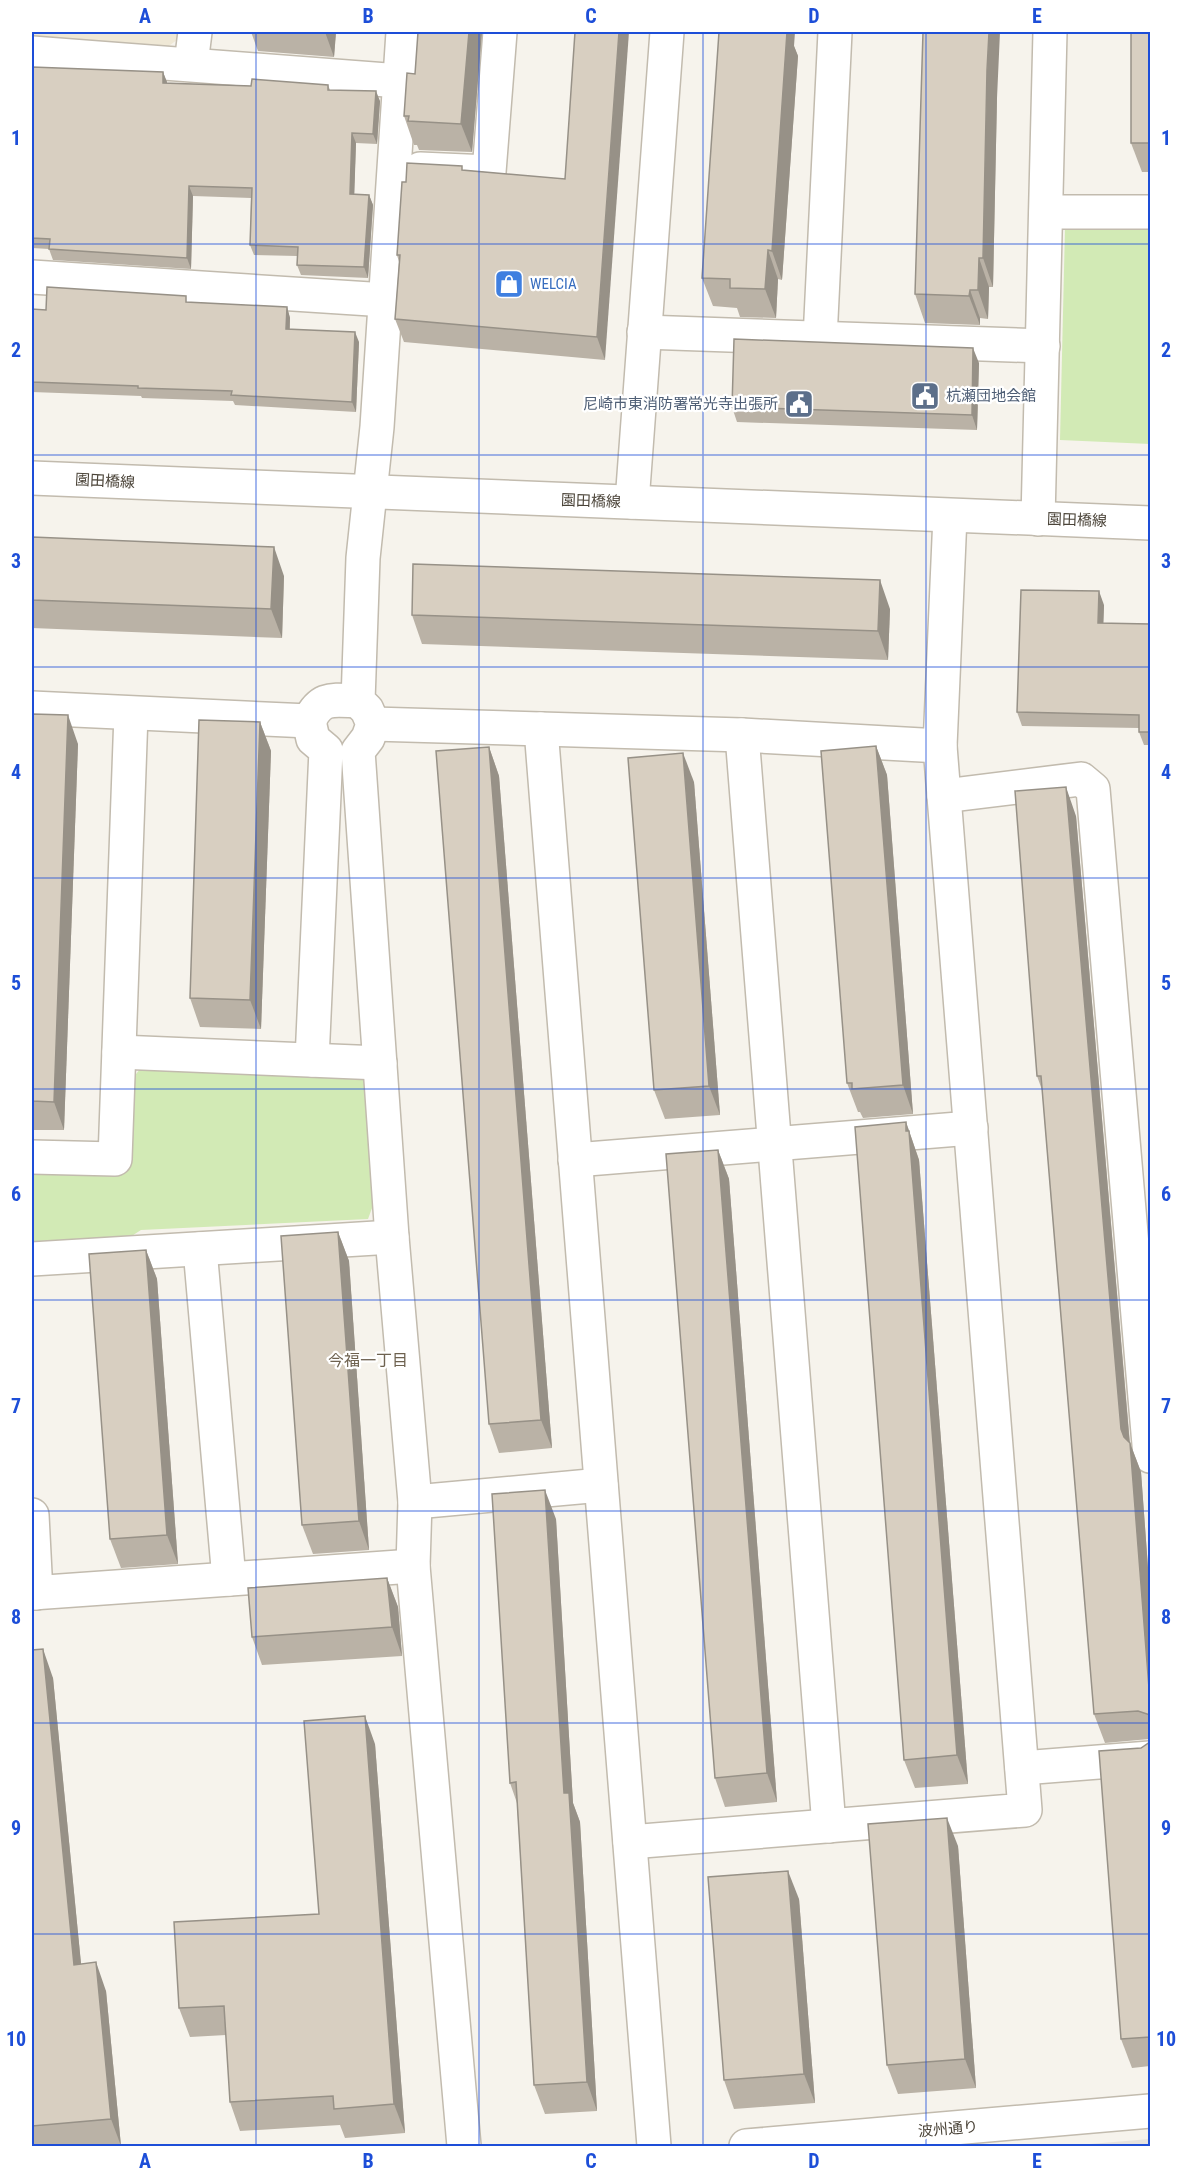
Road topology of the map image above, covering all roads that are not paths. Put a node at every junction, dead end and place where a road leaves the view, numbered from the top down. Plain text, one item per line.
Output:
1 (195, 32) edge
2 (403, 32) edge
3 (500, 32) edge
4 (667, 32) edge
5 (835, 32) edge
6 (1050, 32) edge
7 (32, 53) edge
8 (191, 64) junction
9 (400, 81) junction
10 (394, 167) junction
11 (1046, 212) junction
12 (1150, 212) edge
13 (32, 276) edge
14 (386, 300) junction
15 (644, 332) junction
16 (820, 339) junction
17 (1043, 346) junction
18 (32, 478) edge
19 (370, 493) junction
20 (632, 502) junction
21 (950, 516) junction
22 (1038, 519) junction
23 (1150, 524) edge
24 (32, 708) edge
25 (131, 714) junction
26 (309, 721) junction
27 (363, 725) junction
28 (541, 729) junction
29 (742, 735) junction
30 (940, 746) junction
31 (326, 750) junction
32 (944, 796) junction
33 (119, 1052) junction
34 (312, 1060) junction
35 (380, 1063) junction
36 (971, 1128) junction
37 (774, 1144) junction
38 (32, 1157) edge
39 (575, 1160) junction
40 (392, 1237) junction
41 (200, 1249) junction
42 (32, 1259) edge
43 (1150, 1456) edge
44 (601, 1485) junction
45 (415, 1502) junction
46 (32, 1515) edge
47 (413, 1566) junction
48 (229, 1580) junction
49 (34, 1593) edge
50 (1150, 1758) edge
51 (1022, 1768) junction
52 (829, 1826) junction
53 (630, 1842) junction
54 (1150, 2111) edge
55 (464, 2146) edge
56 (654, 2146) edge
57 (746, 2146) edge

1 - 8 street
2 - 9 street
3 - 10 street
4 - 15 street
5 - 16 street
6 - 11 street
7 - 8 street
8 - 9 street
9 - 10 street
10 - 14 street
11 - 12 street
11 - 17 street
13 - 14 street
14 - 19 street
15 - 16 street
15 - 20 street
16 - 17 street
17 - 22 street
18 - 19 street, 園田橋線
19 - 20 street, 園田橋線
19 - 27 street
20 - 21 street, 園田橋線
21 - 22 street, 園田橋線
21 - 30 street
22 - 23 street, 園田橋線
24 - 25 street
25 - 26 street
25 - 33 street
26 - 27 street
26 - 31 street
27 - 28 street
27 - 31 street
27 - 35 street
28 - 29 street
28 - 39 street
29 - 30 street
29 - 37 street
30 - 32 street
31 - 34 street
32 - 36 street
32 - 43 street
33 - 34 street
33 - 38 street
34 - 35 street
35 - 40 street
36 - 37 street
36 - 51 street
37 - 39 street
37 - 52 street
39 - 44 street
40 - 41 street
40 - 45 street
41 - 42 street
41 - 48 street
44 - 45 street
44 - 53 street
45 - 47 street
46 - 49 street
47 - 48 street
47 - 55 street
48 - 49 street
50 - 51 street
51 - 52 street
52 - 53 street
53 - 56 street
54 - 57 street, 波州通り

